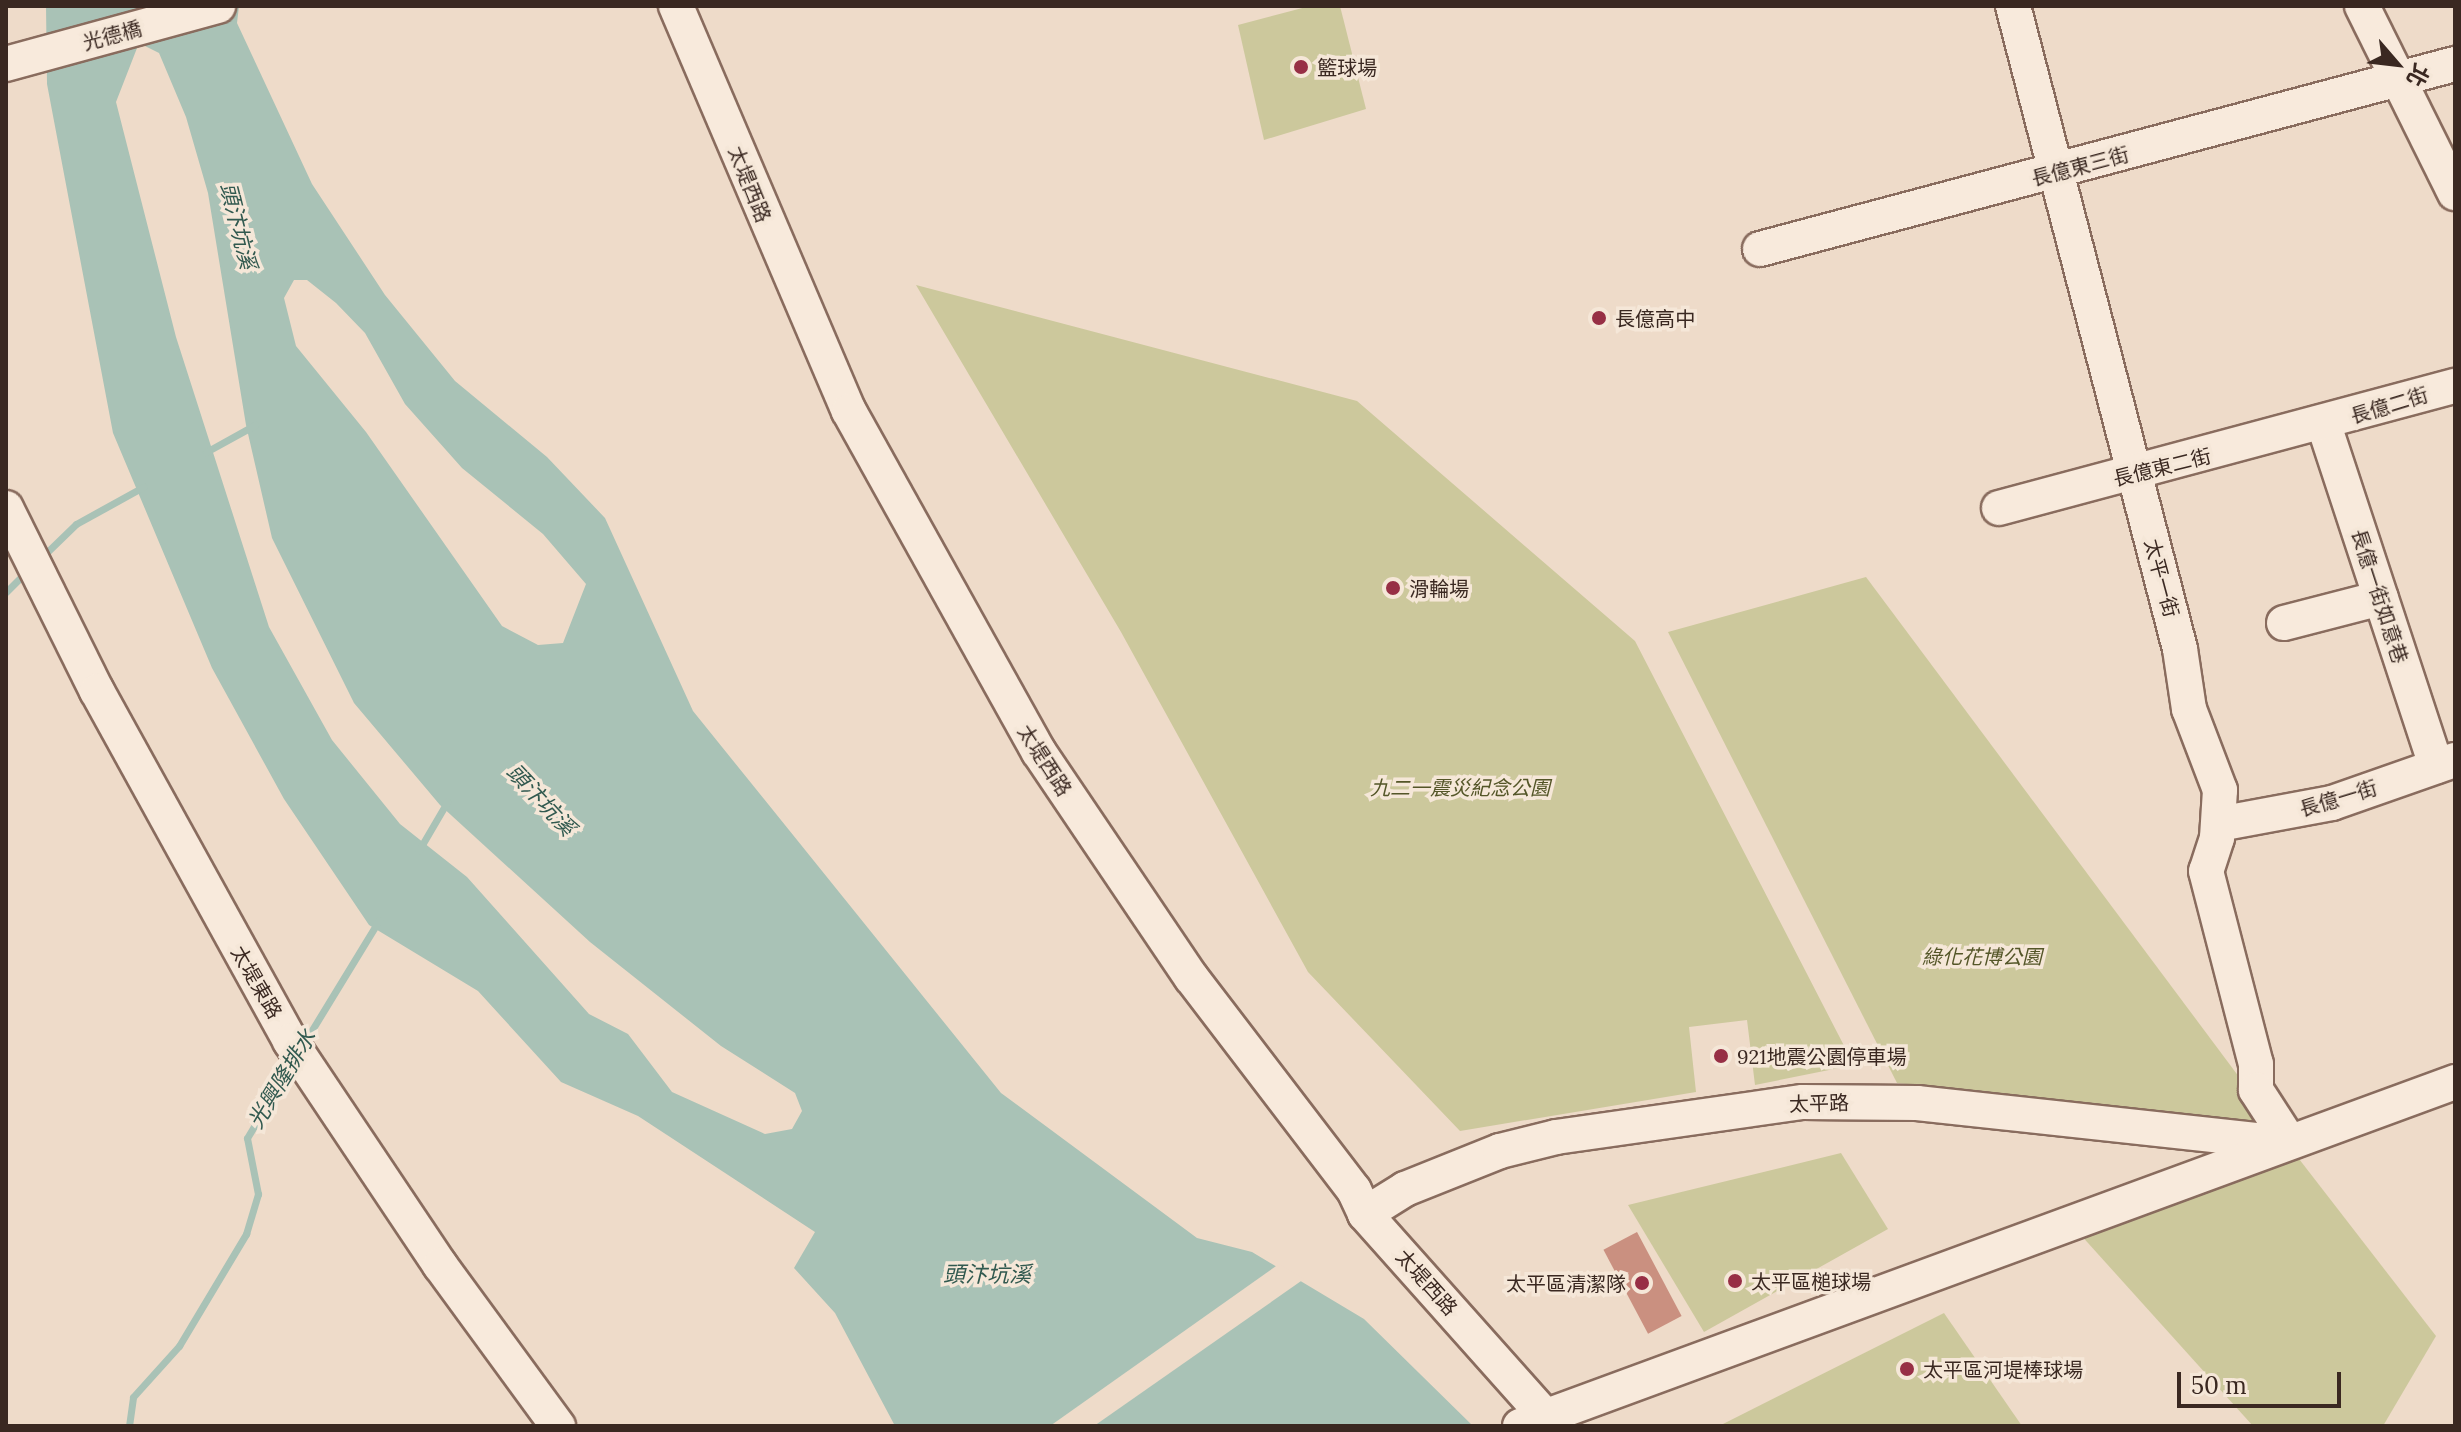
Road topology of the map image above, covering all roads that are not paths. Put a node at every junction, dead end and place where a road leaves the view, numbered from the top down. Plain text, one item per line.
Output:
1 (218, 6) edge
2 (676, 6) edge
3 (2013, 6) edge
4 (2362, 6) edge
5 (6, 64) edge
6 (2455, 64) edge
7 (2399, 81) junction
8 (2057, 172) junction
9 (2455, 193) edge
10 (1760, 249) dead end
11 (2455, 386) edge
12 (2324, 425) junction
13 (2135, 475) junction
14 (6, 508) edge
15 (1999, 508) dead end
16 (2381, 598) junction
17 (2284, 623) dead end
18 (2445, 763) edge
19 (2219, 824) junction
20 (2455, 1082) edge
21 (2289, 1141) junction
22 (1365, 1214) junction
23 (1540, 1423) edge
24 (558, 1426) edge

1 - 5 street, 光德橋
2 - 22 street, 太堤西路
3 - 8 street, 太平一街
4 - 7 street
6 - 7 street, 長億東三街
7 - 8 street, 長億東三街
7 - 9 street
8 - 10 street, 長億東三街
8 - 13 street, 太平一街
11 - 12 street, 長億二街
12 - 13 street, 長億東二街
12 - 16 street, 長億一街如意巷
13 - 15 street, 長億東二街
13 - 19 street, 太平一街
14 - 24 street, 太堤東路
16 - 17 street
16 - 18 street, 長億一街如意巷
18 - 19 street, 長億一街
19 - 21 street, 太平一街
20 - 21 street, 太平路
21 - 22 street, 太平路
21 - 23 street, 太平路
22 - 23 street, 太堤西路

